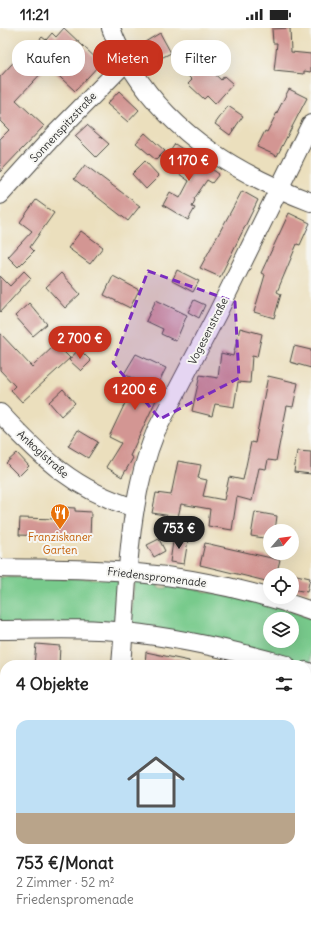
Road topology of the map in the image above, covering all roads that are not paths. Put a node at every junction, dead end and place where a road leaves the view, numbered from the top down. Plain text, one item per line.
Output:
1 (111, 28) edge
2 (117, 40) edge
3 (113, 76) edge
4 (136, 76) edge
5 (311, 124) edge
6 (279, 190) junction
7 (0, 195) edge
8 (311, 202) edge
9 (0, 413) edge
10 (135, 508) junction
11 (0, 568) edge
12 (128, 572) junction
13 (311, 611) edge
14 (0, 630) edge
15 (124, 632) junction
16 (121, 660) edge
17 (268, 660) edge

1 - 2 street
3 - 7 street, Sonnenspitzstraße
4 - 6 street
5 - 6 street, Vogesenstraße
6 - 8 street
6 - 10 street, Vogesenstraße
9 - 10 street, Ankoglstraße
10 - 12 street, Vogesenstraße
11 - 12 street, Friedenspromenade
12 - 13 street, Friedenspromenade
12 - 15 street, Vogesenstraße
14 - 15 street
15 - 16 street, Vogesenstraße
15 - 17 street

